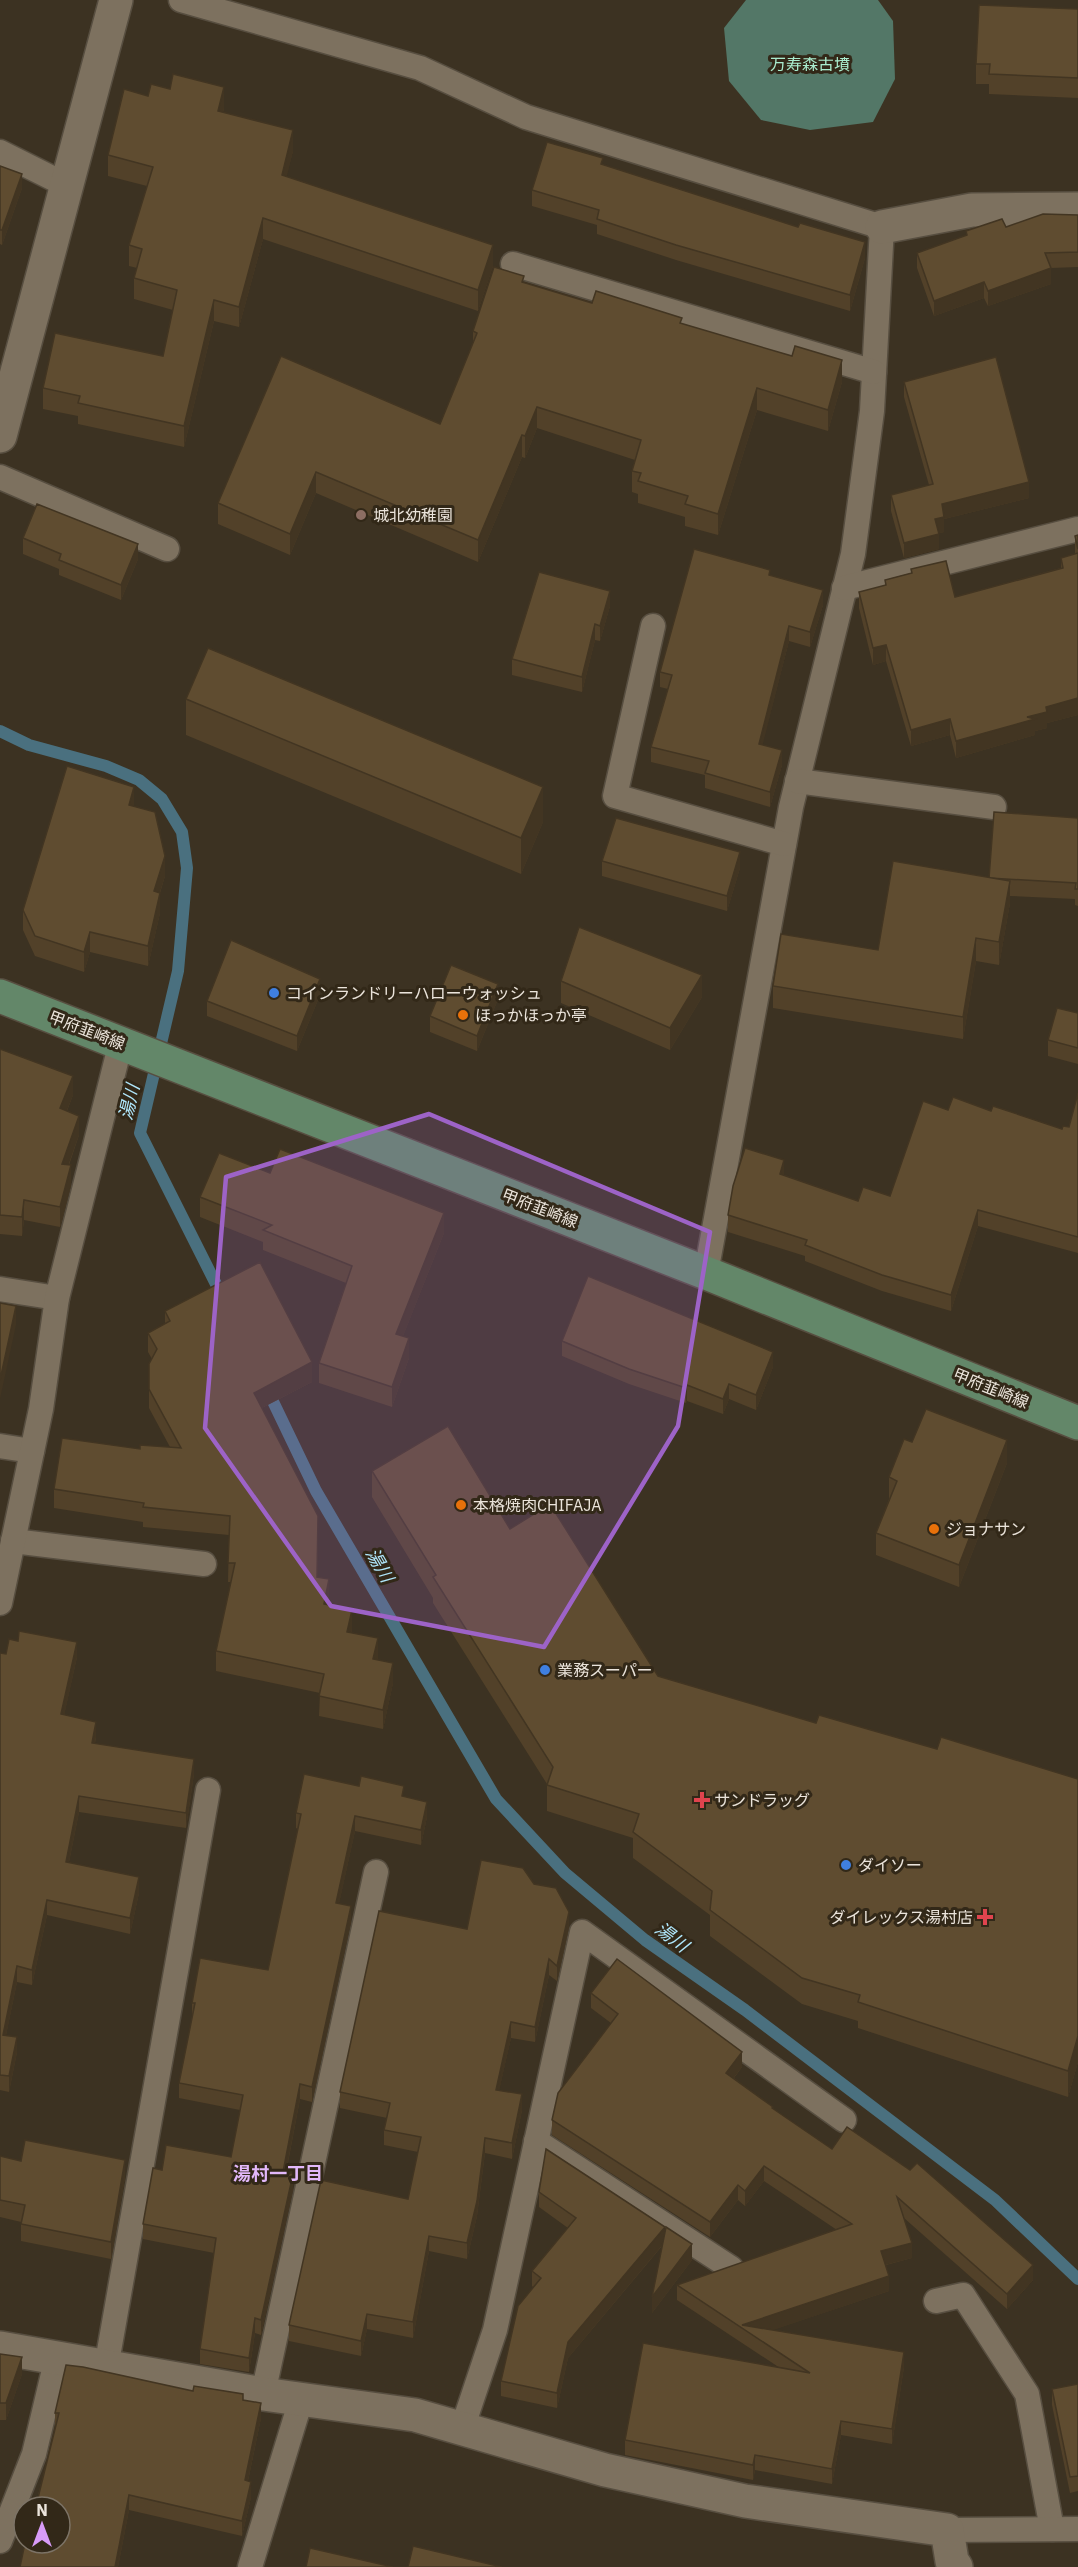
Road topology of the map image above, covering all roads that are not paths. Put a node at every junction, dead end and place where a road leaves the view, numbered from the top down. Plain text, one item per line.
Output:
1 (116, 0) edge
2 (181, 0) edge
3 (0, 152) edge
4 (66, 185) junction
5 (1078, 209) edge
6 (882, 227) junction
7 (513, 264) dead end
8 (874, 372) junction
9 (8, 374) edge
10 (0, 436) edge
11 (0, 477) edge
12 (1078, 529) edge
13 (167, 549) dead end
14 (844, 588) junction
15 (653, 626) dead end
16 (797, 781) junction
17 (994, 807) dead end
18 (784, 844) junction
19 (0, 996) edge
20 (126, 1044) junction
21 (706, 1273) junction
22 (0, 1289) edge
23 (57, 1298) junction
24 (1078, 1423) edge
25 (0, 1446) edge
26 (32, 1451) junction
27 (13, 1541) junction
28 (204, 1564) dead end
29 (0, 1603) edge
30 (208, 1790) dead end
31 (376, 1872) dead end
32 (844, 2120) dead end
33 (536, 2141) junction
34 (731, 2268) edge
35 (936, 2301) dead end
36 (0, 2348) edge
37 (57, 2357) junction
38 (106, 2368) junction
39 (263, 2394) junction
40 (301, 2400) junction
41 (462, 2429) junction
42 (1052, 2529) junction
43 (1078, 2529) edge
44 (947, 2530) junction
45 (0, 2541) edge
46 (250, 2567) edge
47 (956, 2567) edge

1 - 4 street
2 - 6 lane
3 - 4 lane
4 - 9 street
5 - 6 street
6 - 8 lane
7 - 8 lane
8 - 14 lane
9 - 10 street
11 - 13 lane
12 - 14 lane
14 - 16 lane
15 - 18 lane
16 - 17 lane
16 - 18 lane
18 - 21 lane
19 - 20 main road, 甲府韮崎線
20 - 21 main road, 甲府韮崎線
20 - 23 lane
21 - 24 main road, 甲府韮崎線
22 - 23 lane
23 - 26 lane
25 - 26 lane
26 - 27 lane
27 - 28 lane
27 - 29 lane
30 - 38 lane
31 - 39 lane
32 - 33 lane
33 - 34 lane
33 - 41 lane
35 - 42 lane
36 - 37 street
37 - 38 street
37 - 45 lane
38 - 39 street
39 - 40 street
40 - 41 street
40 - 46 lane
41 - 44 street
42 - 43 lane
42 - 44 lane
44 - 47 street

